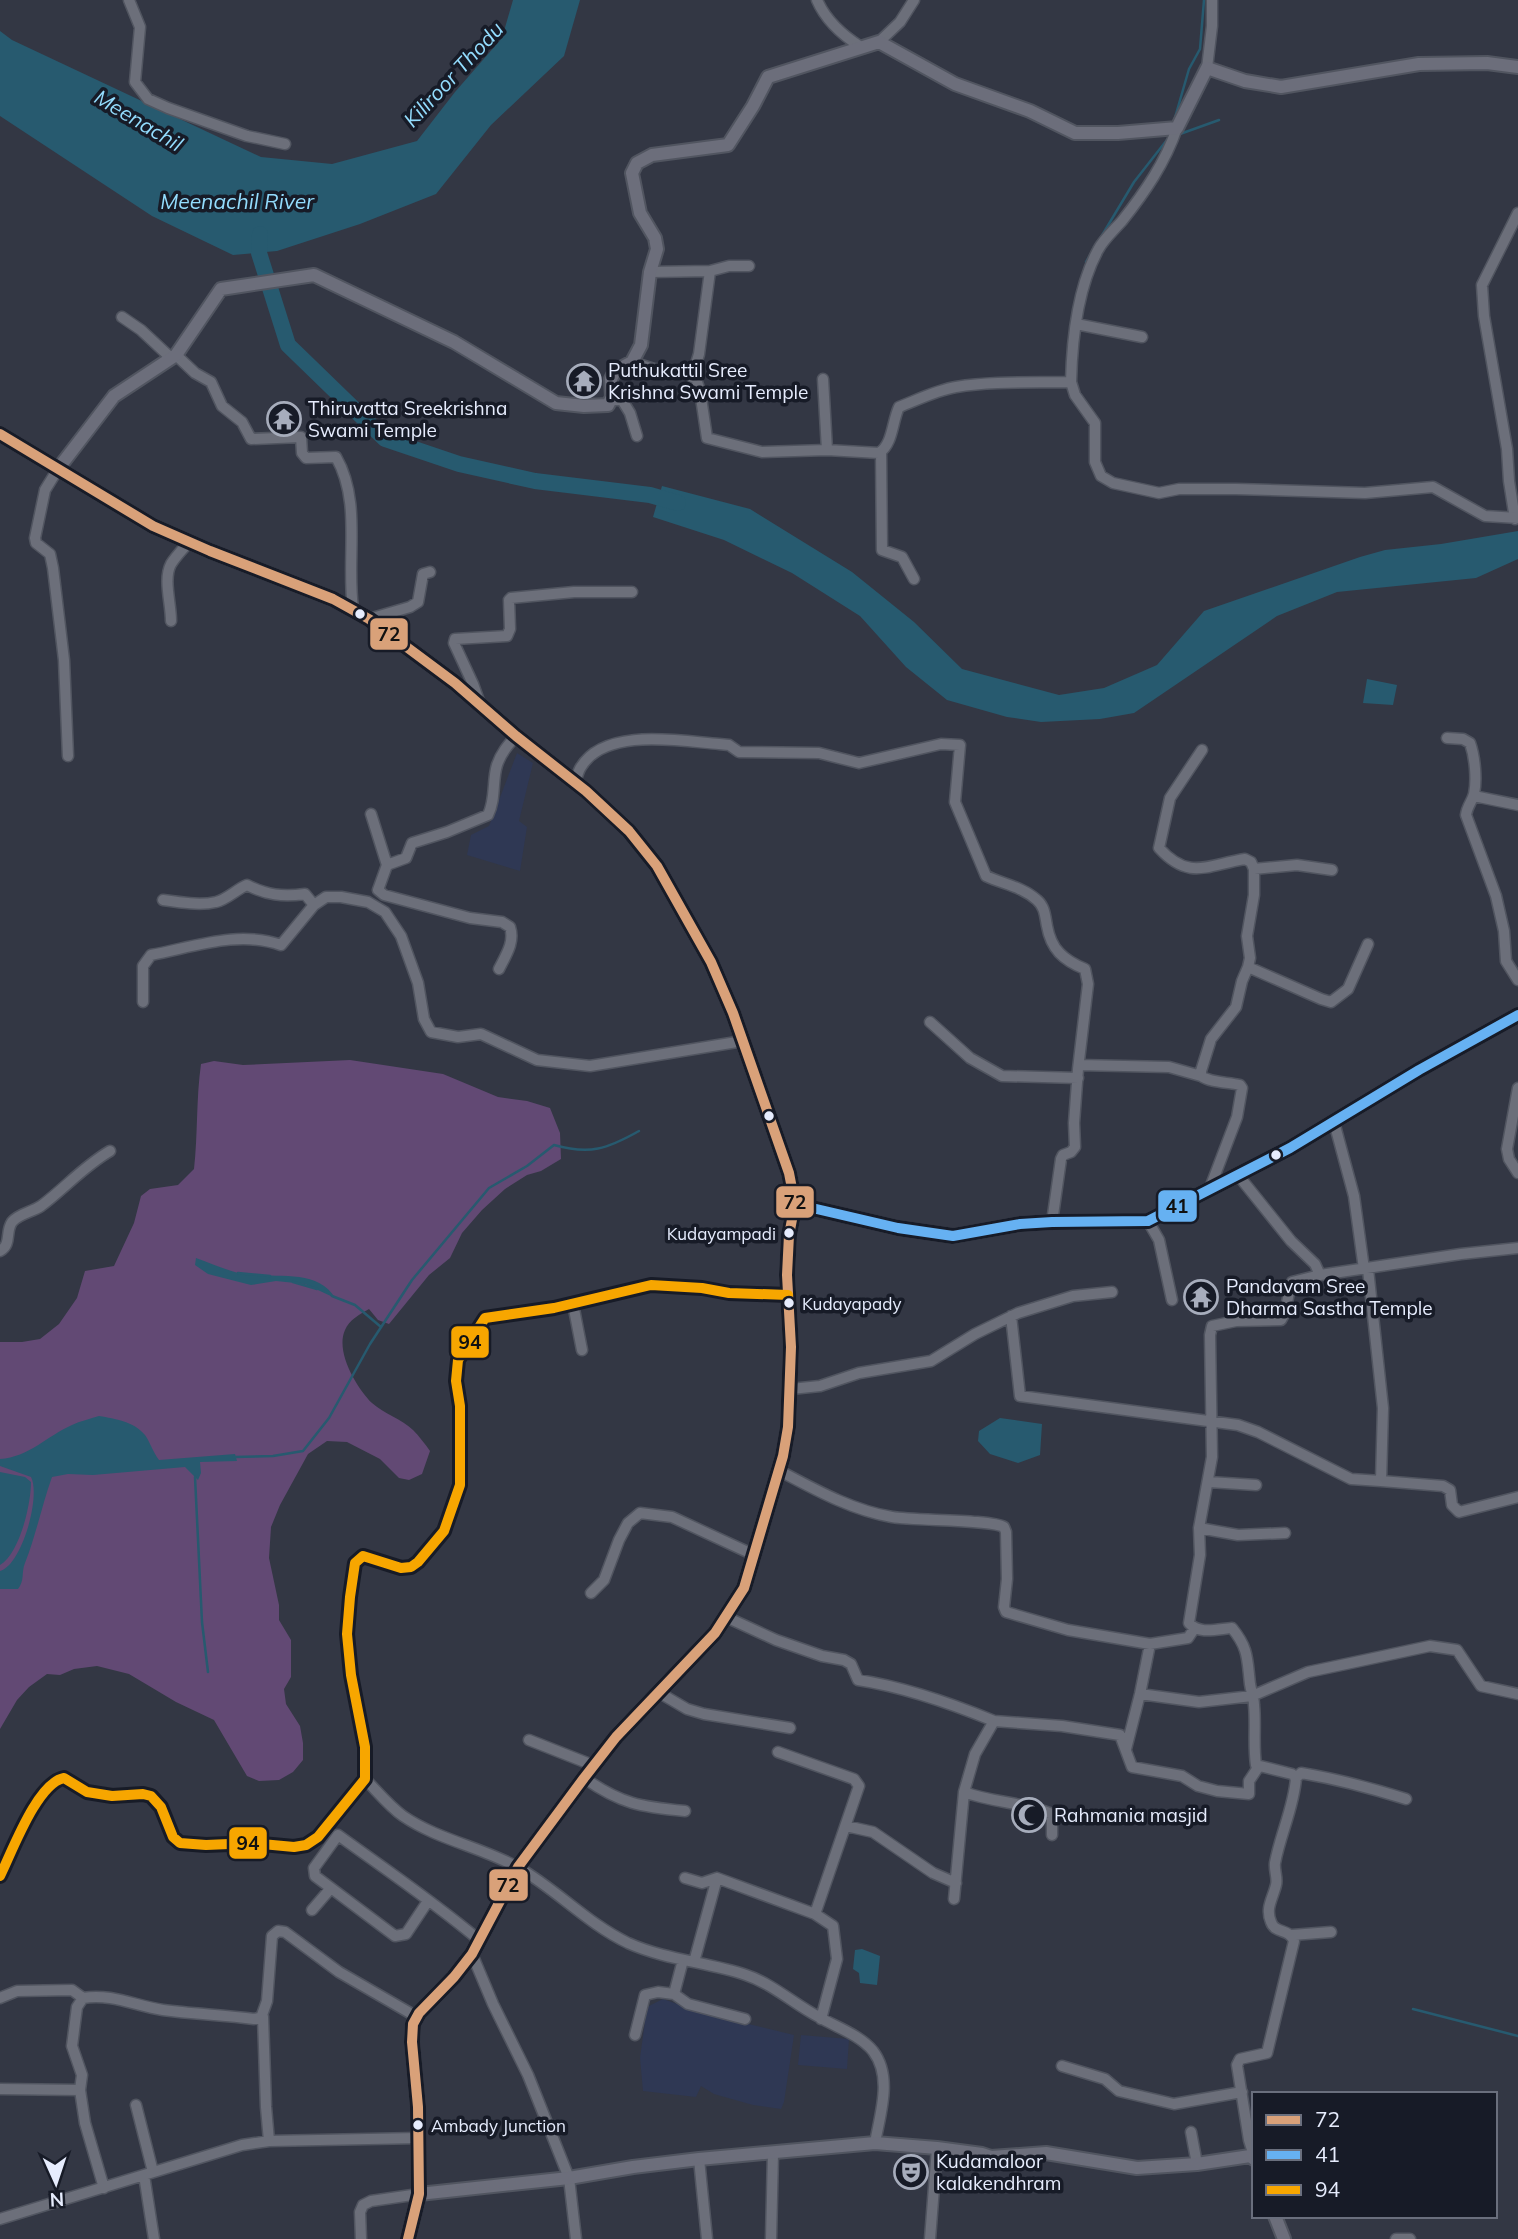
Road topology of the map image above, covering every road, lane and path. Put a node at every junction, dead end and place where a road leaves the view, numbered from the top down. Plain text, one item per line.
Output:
1 (129, 0) edge
2 (817, 0) edge
3 (914, 0) edge
4 (1212, 0) edge
5 (879, 42) junction
6 (861, 47) junction
7 (1518, 67) edge
8 (1207, 68) junction
9 (1174, 131) junction
10 (285, 144) dead end
11 (1518, 214) edge
12 (750, 266) dead end
13 (710, 271) junction
14 (650, 272) junction
15 (122, 317) dead end
16 (1076, 324) junction
17 (1142, 337) dead end
18 (173, 356) junction
19 (632, 362) junction
20 (692, 377) junction
21 (823, 379) dead end
22 (1071, 382) junction
23 (610, 400) junction
24 (0, 434) edge
25 (637, 436) dead end
26 (827, 450) junction
27 (881, 452) junction
28 (58, 469) junction
29 (1516, 518) edge
30 (189, 542) junction
31 (430, 572) dead end
32 (914, 579) dead end
33 (632, 592) dead end
34 (353, 608) junction
35 (369, 618) junction
36 (171, 621) dead end
37 (480, 704) junction
38 (516, 736) junction
39 (1447, 738) dead end
40 (1202, 750) dead end
41 (68, 756) dead end
42 (575, 782) junction
43 (1474, 796) junction
44 (1518, 805) edge
45 (371, 814) dead end
46 (387, 865) junction
47 (1254, 869) junction
48 (1332, 870) dead end
49 (378, 890) junction
50 (163, 900) dead end
51 (368, 902) junction
52 (314, 905) junction
53 (1368, 944) dead end
54 (1248, 967) junction
55 (499, 969) dead end
56 (1518, 980) edge
57 (143, 1002) dead end
58 (1518, 1015) edge
59 (930, 1022) dead end
60 (743, 1041) junction
61 (1079, 1065) junction
62 (1201, 1076) junction
63 (1078, 1078) junction
64 (1518, 1088) edge
65 (1334, 1122) junction
66 (110, 1151) dead end
67 (1518, 1173) edge
68 (1238, 1175) junction
69 (1210, 1188) junction
70 (794, 1204) junction
71 (1148, 1221) junction
72 (1052, 1222) junction
73 (1518, 1248) edge
74 (0, 1251) edge
75 (1366, 1269) junction
76 (1320, 1275) junction
77 (1112, 1292) dead end
78 (788, 1295) junction
79 (1172, 1300) dead end
80 (573, 1304) junction
81 (1011, 1316) junction
82 (582, 1350) dead end
83 (790, 1389) junction
84 (1212, 1423) junction
85 (778, 1470) junction
86 (1381, 1481) junction
87 (1209, 1482) junction
88 (1256, 1485) dead end
89 (1518, 1497) edge
90 (1199, 1528) junction
91 (1285, 1533) dead end
92 (752, 1554) junction
93 (591, 1593) dead end
94 (726, 1617) junction
95 (1194, 1629) junction
96 (1150, 1644) junction
97 (658, 1692) junction
98 (1140, 1694) junction
99 (1518, 1694) edge
100 (1252, 1696) junction
101 (993, 1721) junction
102 (790, 1728) dead end
103 (529, 1741) dead end
104 (1126, 1749) junction
105 (778, 1752) dead end
106 (595, 1766) junction
107 (1259, 1766) junction
108 (584, 1778) junction
109 (1296, 1778) junction
110 (365, 1779) junction
111 (964, 1792) junction
112 (1406, 1799) dead end
113 (685, 1811) dead end
114 (846, 1826) junction
115 (1052, 1835) dead end
116 (518, 1867) junction
117 (0, 1875) edge
118 (685, 1878) dead end
119 (717, 1878) junction
120 (956, 1883) junction
121 (331, 1888) junction
122 (954, 1899) dead end
123 (428, 1900) junction
124 (312, 1910) dead end
125 (815, 1914) junction
126 (1331, 1932) dead end
127 (1292, 1935) junction
128 (479, 1940) junction
129 (472, 1954) junction
130 (683, 1960) junction
131 (694, 1962) junction
132 (674, 1994) junction
133 (0, 1998) edge
134 (83, 1998) junction
135 (263, 2017) junction
136 (417, 2017) junction
137 (746, 2019) dead end
138 (821, 2019) junction
139 (635, 2035) dead end
140 (1062, 2066) dead end
141 (0, 2089) edge
142 (80, 2090) junction
143 (1242, 2092) junction
144 (136, 2105) dead end
145 (1191, 2132) dead end
146 (418, 2138) junction
147 (269, 2141) junction
148 (875, 2143) junction
149 (937, 2148) junction
150 (1252, 2151) edge
151 (773, 2152) junction
152 (1252, 2157) edge
153 (699, 2159) junction
154 (1197, 2164) junction
155 (149, 2174) junction
156 (569, 2178) junction
157 (104, 2188) junction
158 (419, 2194) junction
159 (1276, 2218) edge
160 (0, 2219) edge
161 (154, 2239) edge
162 (361, 2239) edge
163 (408, 2239) edge
164 (576, 2239) edge
165 (707, 2239) edge
166 (771, 2239) edge
167 (930, 2239) edge
168 (1284, 2239) edge
169 (1396, 2239) edge
170 (1409, 2239) edge

1 - 10 street
2 - 6 street
3 - 5 street
4 - 8 street
5 - 6 main road
5 - 9 main road
6 - 14 main road
7 - 8 main road
8 - 9 main road
9 - 16 street
11 - 29 street
12 - 13 street
13 - 14 street
13 - 20 street
14 - 19 main road
15 - 18 street
16 - 17 street
16 - 22 street
18 - 23 main road
18 - 28 main road
18 - 34 street
19 - 20 street
19 - 23 main road
20 - 26 street
21 - 26 street
22 - 27 street
22 - 29 street
23 - 25 street
24 - 28 main road
26 - 27 street
27 - 32 street
28 - 30 main road
28 - 41 street
30 - 34 main road
30 - 36 street
31 - 35 street
33 - 37 street
34 - 35 main road
35 - 37 main road
37 - 38 main road
38 - 42 main road
38 - 46 street
39 - 43 street
40 - 47 street
42 - 60 main road
42 - 61 street
43 - 44 street
43 - 56 street
45 - 46 street
46 - 49 street
47 - 48 street
47 - 54 street
49 - 51 street
49 - 55 street
50 - 52 street
51 - 52 street
51 - 60 street
52 - 57 street
53 - 54 street
54 - 62 street
58 - 65 main road
59 - 63 street
60 - 70 main road
61 - 62 street
61 - 63 street
62 - 69 street
63 - 72 street
64 - 67 street
65 - 68 main road
65 - 75 street
66 - 74 street
68 - 69 main road
68 - 76 street
69 - 71 main road
70 - 72 main road
70 - 78 main road
71 - 72 main road
71 - 79 street
73 - 75 street
75 - 76 street
75 - 86 street
76 - 84 street
77 - 81 street
78 - 80 street
78 - 83 main road
80 - 82 street
80 - 110 street
81 - 83 street
81 - 84 street
83 - 85 main road
84 - 86 street
84 - 87 street
85 - 92 main road
85 - 96 street
86 - 89 street
87 - 88 street
87 - 90 street
90 - 91 street
90 - 95 street
92 - 93 street
92 - 94 main road
94 - 97 main road
94 - 101 street
95 - 96 street
95 - 100 street
96 - 98 street
97 - 102 street
97 - 106 main road
98 - 100 street
98 - 104 street
99 - 100 street
100 - 107 street
101 - 104 street
101 - 111 street
103 - 106 street
104 - 107 street
105 - 114 street
106 - 108 main road
107 - 109 street
108 - 113 street
108 - 116 main road
109 - 112 street
109 - 127 street
110 - 116 street
110 - 117 street
111 - 115 street
111 - 120 street
114 - 120 street
114 - 125 street
116 - 128 main road
116 - 130 street
118 - 119 street
119 - 125 street
119 - 131 street
120 - 122 street
121 - 123 street
121 - 123 street
121 - 124 street
123 - 128 street
125 - 138 street
126 - 127 street
127 - 143 street
128 - 129 main road
129 - 136 main road
129 - 156 street
130 - 131 street
130 - 132 street
131 - 138 street
132 - 137 street
132 - 139 street
133 - 134 street
134 - 135 street
134 - 142 street
135 - 136 street
135 - 147 street
136 - 146 main road
138 - 148 street
140 - 143 street
141 - 142 street
142 - 157 street
143 - 150 street
144 - 155 street
145 - 154 street
146 - 147 street
146 - 158 main road
147 - 155 street
148 - 149 main road
148 - 151 main road
149 - 154 main road
149 - 167 street
151 - 153 main road
151 - 166 street
152 - 154 main road
153 - 156 main road
153 - 165 street
155 - 157 street
155 - 161 street
156 - 158 main road
156 - 164 street
157 - 160 street
158 - 162 street
158 - 163 main road
159 - 168 main road
169 - 170 street

